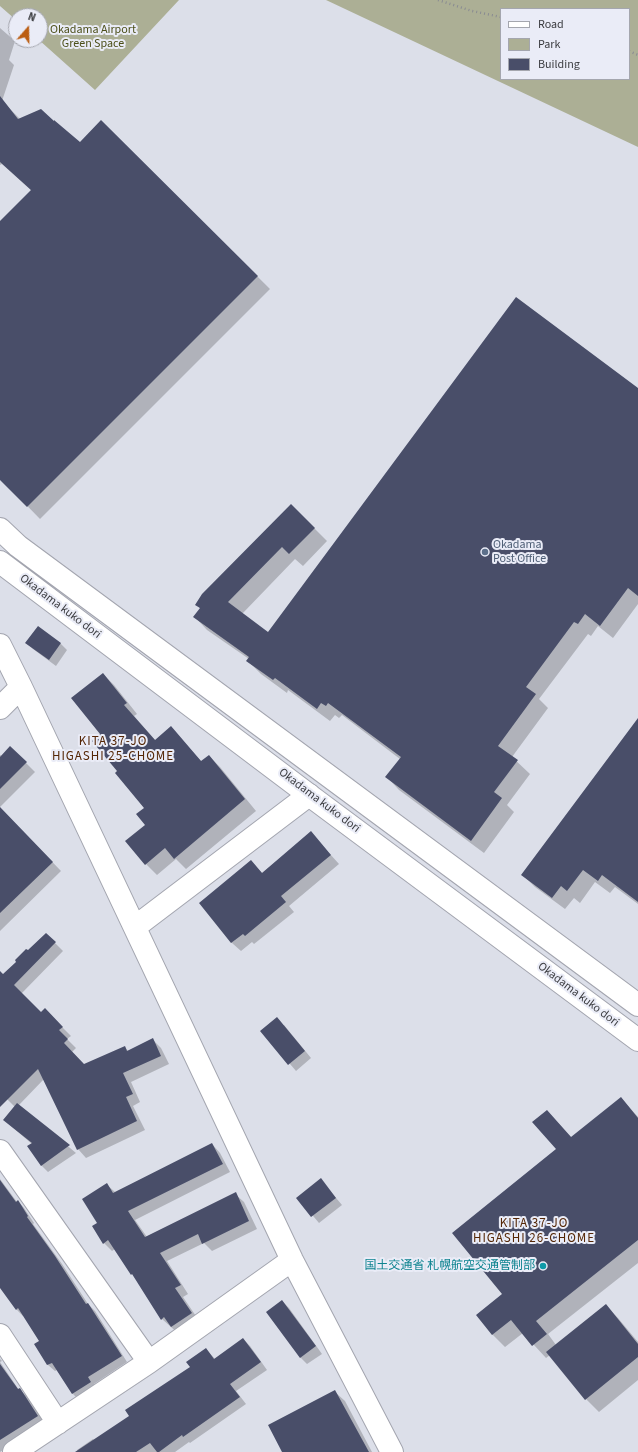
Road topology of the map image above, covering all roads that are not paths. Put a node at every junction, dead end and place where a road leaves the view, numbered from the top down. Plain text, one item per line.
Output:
1 (0, 529) edge
2 (0, 562) edge
3 (0, 645) edge
4 (21, 687) junction
5 (0, 708) edge
6 (309, 795) junction
7 (135, 927) junction
8 (638, 1005) edge
9 (638, 1040) edge
10 (0, 1151) edge
11 (292, 1260) junction
12 (0, 1335) edge
13 (149, 1362) junction
14 (58, 1423) junction
15 (14, 1452) edge
16 (392, 1452) edge

1 - 8 street, Okadama kuko dori
2 - 6 street, Okadama kuko dori
3 - 4 street
4 - 5 street
4 - 7 street
6 - 7 street
6 - 9 street, Okadama kuko dori
7 - 11 street
10 - 13 street
11 - 13 street
11 - 16 street
12 - 14 street
13 - 14 street
14 - 15 street

